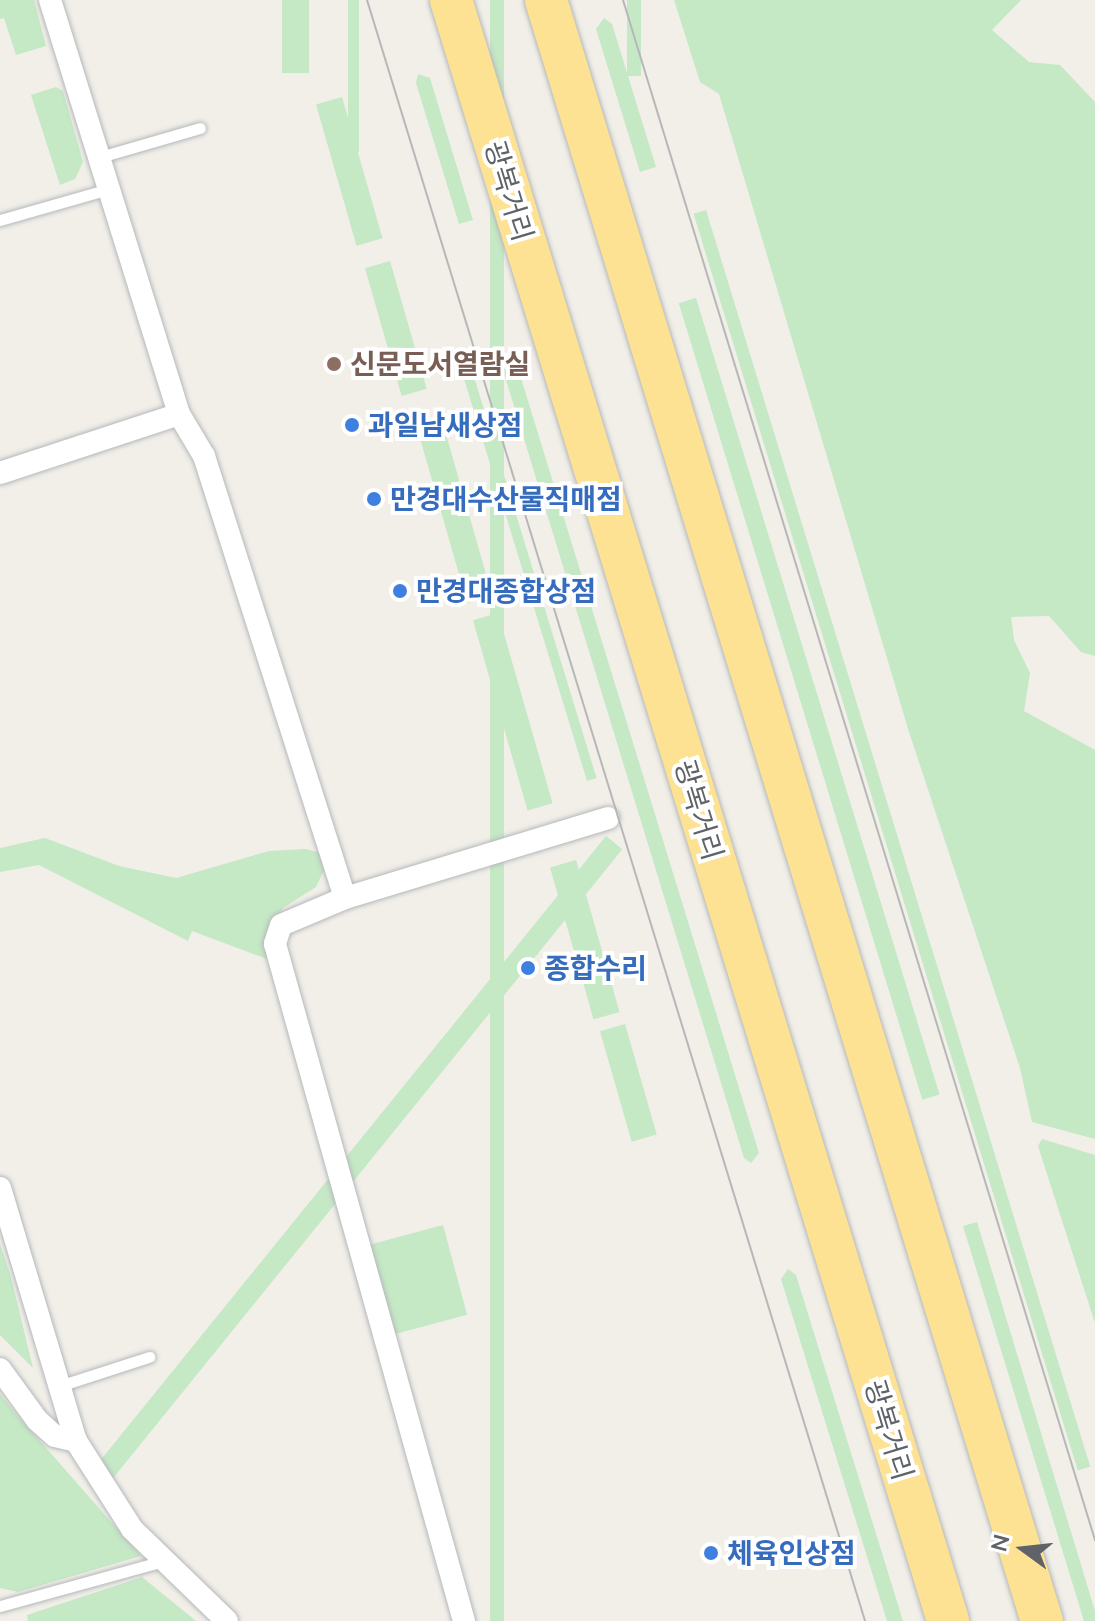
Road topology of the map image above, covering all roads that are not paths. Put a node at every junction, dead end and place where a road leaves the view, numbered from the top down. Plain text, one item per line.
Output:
1 (50, 0) edge
2 (451, 0) edge
3 (546, 0) edge
4 (200, 128) dead end
5 (100, 157) junction
6 (110, 189) junction
7 (0, 220) edge
8 (179, 414) junction
9 (0, 473) edge
10 (608, 818) dead end
11 (345, 898) junction
12 (0, 1188) edge
13 (149, 1357) dead end
14 (0, 1369) edge
15 (59, 1386) junction
16 (76, 1441) junction
17 (163, 1561) junction
18 (0, 1606) edge
19 (227, 1621) edge
20 (464, 1621) edge
21 (948, 1621) edge
22 (1042, 1621) edge

1 - 5 street
2 - 21 highway, 광복거리
3 - 22 highway
4 - 5 lane
5 - 6 street
6 - 7 lane
6 - 8 street
8 - 9 street
8 - 11 street
10 - 11 street
11 - 20 street
12 - 15 street
13 - 15 lane
14 - 16 street
15 - 16 street
16 - 17 street
17 - 18 lane
17 - 19 street

